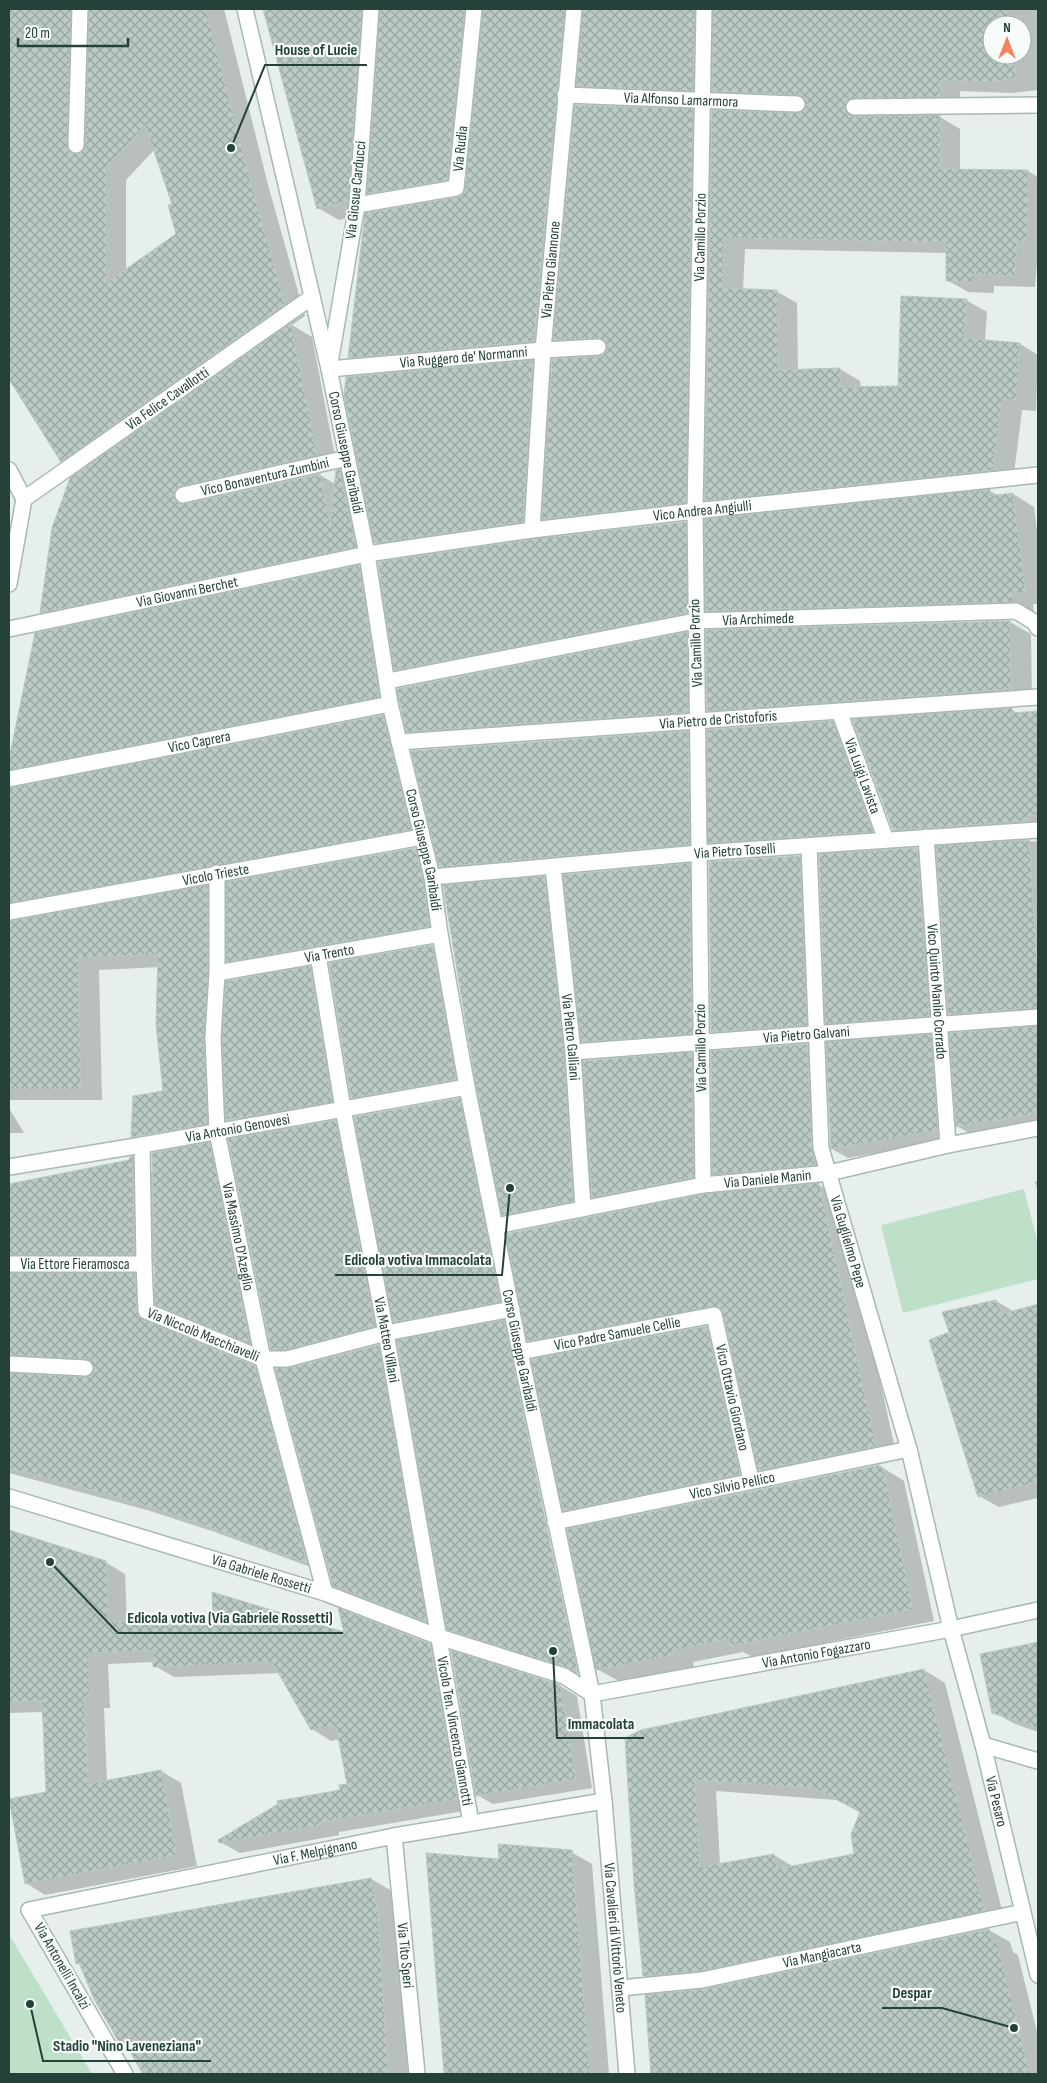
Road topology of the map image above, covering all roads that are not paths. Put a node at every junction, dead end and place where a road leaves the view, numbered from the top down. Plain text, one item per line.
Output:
1 (80, 9) edge
2 (245, 9) edge
3 (371, 9) edge
4 (474, 9) edge
5 (574, 9) edge
6 (704, 9) edge
7 (565, 95) junction
8 (703, 100) junction
9 (797, 104) dead end
10 (1038, 105) edge
11 (854, 107) dead end
12 (76, 145) dead end
13 (357, 205) junction
14 (312, 297) junction
15 (598, 347) dead end
16 (543, 350) junction
17 (329, 369) junction
18 (347, 458) junction
19 (9, 470) edge
20 (1038, 475) edge
21 (184, 495) dead end
22 (16, 497) edge
23 (695, 511) junction
24 (532, 530) junction
25 (367, 554) junction
26 (9, 584) edge
27 (695, 621) junction
28 (9, 628) edge
29 (1038, 628) edge
30 (388, 681) junction
31 (1038, 697) edge
32 (390, 704) junction
33 (839, 710) junction
34 (699, 720) junction
35 (399, 742) junction
36 (9, 779) edge
37 (1038, 830) edge
38 (422, 837) junction
39 (926, 837) junction
40 (886, 840) junction
41 (809, 846) junction
42 (699, 853) junction
43 (553, 867) junction
44 (217, 873) junction
45 (432, 876) junction
46 (9, 912) edge
47 (440, 934) junction
48 (318, 955) junction
49 (218, 973) junction
50 (1038, 1017) edge
51 (939, 1024) junction
52 (815, 1033) junction
53 (701, 1041) junction
54 (573, 1052) junction
55 (467, 1087) junction
56 (343, 1109) junction
57 (1038, 1128) edge
58 (216, 1132) junction
59 (142, 1145) junction
60 (948, 1145) junction
61 (9, 1167) edge
62 (829, 1173) junction
63 (704, 1185) junction
64 (583, 1208) junction
65 (496, 1226) junction
66 (9, 1264) edge
67 (144, 1264) junction
68 (512, 1309) junction
69 (714, 1315) joint
70 (386, 1333) junction
71 (520, 1352) junction
72 (263, 1358) junction
73 (9, 1364) edge
74 (85, 1368) dead end
75 (909, 1449) junction
76 (750, 1480) junction
77 (9, 1497) edge
78 (555, 1522) junction
79 (325, 1593) junction
80 (1038, 1610) edge
81 (951, 1629) junction
82 (439, 1637) junction
83 (592, 1694) junction
84 (983, 1745) junction
85 (1038, 1761) edge
86 (604, 1801) junction
87 (471, 1823) junction
88 (394, 1836) junction
89 (29, 1910) joint
90 (1023, 1912) junction
91 (1038, 1975) edge
92 (620, 1988) junction
93 (125, 2074) edge
94 (417, 2074) edge
95 (627, 2074) edge

1 - 12 street
2 - 14 street, Corso Giuseppe Garibaldi
3 - 13 street, Via Giosue Carducci
4 - 13 street, Via Rudia
5 - 7 street, Via Pietro Giannone
6 - 8 street, Via Camillo Porzio
7 - 8 street, Via Alfonso Lamarmora
7 - 16 street, Via Pietro Giannone
8 - 9 street, Via Alfonso Lamarmora
8 - 23 street, Via Camillo Porzio
10 - 11 street
13 - 17 street, Via Giosue Carducci
14 - 17 street, Corso Giuseppe Garibaldi
14 - 22 street, Via Felice Cavallotti
15 - 16 street, Via Ruggero de' Normanni
16 - 17 street, Via Ruggero de' Normanni
16 - 24 street, Via Pietro Giannone
17 - 18 street, Corso Giuseppe Garibaldi
18 - 21 street, Vico Bonaventura Zumbini
18 - 25 street, Corso Giuseppe Garibaldi
19 - 22 street
20 - 23 street, Vico Andrea Angiulli
22 - 26 street
23 - 24 street, Vico Andrea Angiulli
23 - 27 street, Via Camillo Porzio
24 - 25 street, Vico Andrea Angiulli
25 - 28 street, Via Giovanni Berchet
25 - 30 street, Corso Giuseppe Garibaldi
27 - 29 street, Via Archimede
27 - 30 street, Via Archimede
27 - 34 street, Via Camillo Porzio
30 - 32 street, Corso Giuseppe Garibaldi
31 - 33 street, Via Pietro de Cristoforis
32 - 35 street, Corso Giuseppe Garibaldi
32 - 36 street, Vico Caprera
33 - 34 street, Via Pietro de Cristoforis
33 - 40 street, Via Luigi Lavista
34 - 35 street, Via Pietro de Cristoforis
34 - 42 street, Via Camillo Porzio
35 - 38 street, Corso Giuseppe Garibaldi
37 - 39 street, Via Pietro Toselli
38 - 44 street, Vicolo Trieste
38 - 45 street, Corso Giuseppe Garibaldi
39 - 40 street, Via Pietro Toselli
39 - 51 street, Vico Quinto Manlio Corrado
40 - 41 street, Via Pietro Toselli
41 - 42 street, Via Pietro Toselli
41 - 52 street, Via Guglielmo Pepe
42 - 43 street, Via Pietro Toselli
42 - 53 street, Via Camillo Porzio
43 - 45 street, Via Pietro Toselli
43 - 54 street, Via Pietro Galliani
44 - 46 street, Vicolo Trieste
44 - 49 street, Via Massimo D'Azeglio
45 - 47 street, Corso Giuseppe Garibaldi
47 - 48 street, Via Trento
47 - 55 street, Corso Giuseppe Garibaldi
48 - 49 street, Via Trento
48 - 56 street, Via Matteo Villani
49 - 58 street, Via Massimo D'Azeglio
50 - 51 street, Via Pietro Galvani
51 - 52 street, Via Pietro Galvani
51 - 60 street, Vico Quinto Manlio Corrado
52 - 53 street, Via Pietro Galvani
52 - 62 street, Via Guglielmo Pepe
53 - 54 street, Via Pietro Galvani
53 - 63 street, Via Camillo Porzio
54 - 64 street, Via Pietro Galliani
55 - 56 street, Via Antonio Genovesi
55 - 65 street, Corso Giuseppe Garibaldi
56 - 58 street, Via Antonio Genovesi
56 - 70 street, Via Matteo Villani
57 - 60 street, Via Daniele Manin
58 - 59 street, Via Antonio Genovesi
58 - 72 street, Via Massimo D'Azeglio
59 - 61 street, Via Antonio Genovesi
59 - 67 street, Via Ettore Fieramosca
60 - 62 street, Via Daniele Manin
62 - 63 street, Via Daniele Manin
62 - 75 street, Via Guglielmo Pepe
63 - 64 street, Via Daniele Manin
64 - 65 street, Via Daniele Manin
65 - 68 street, Corso Giuseppe Garibaldi
66 - 67 street, Via Ettore Fieramosca
67 - 72 street, Via Niccolò Macchiavelli
68 - 70 street, Via Niccolò Macchiavelli
68 - 71 street, Corso Giuseppe Garibaldi
69 - 71 street, Vico Padre Samuele Cellie
69 - 76 street, Vico Ottavio Giordano
70 - 72 street, Via Niccolò Macchiavelli
70 - 82 street, Via Matteo Villani
71 - 78 street, Corso Giuseppe Garibaldi
72 - 79 street, Via Massimo D'Azeglio
73 - 74 street
75 - 76 street, Vico Silvio Pellico
75 - 81 street, Via Guglielmo Pepe
76 - 78 street, Vico Silvio Pellico
77 - 79 street, Via Gabriele Rossetti
78 - 83 street, Corso Giuseppe Garibaldi
79 - 82 street, Via Gabriele Rossetti
80 - 81 street, Via Antonio Fogazzaro
81 - 83 street, Via Antonio Fogazzaro
81 - 84 street, Via Pesaro
82 - 83 street, Via Gabriele Rossetti
82 - 87 street, Vicolo Ten. Vincenzo Giannotti
83 - 86 street, Via Cavalieri di Vittorio Veneto
84 - 85 street
84 - 90 street, Via Pesaro
86 - 87 street, Via F. Melpignano
86 - 92 street, Via Cavalieri di Vittorio Veneto
87 - 88 street, Via F. Melpignano
88 - 89 street, Via F. Melpignano
88 - 94 street, Via Tito Speri
89 - 93 street, Via Antonelli Incalzi
90 - 91 street, Via Pesaro
90 - 92 street, Via Mangiacarta
92 - 95 street, Via Cavalieri di Vittorio Veneto

